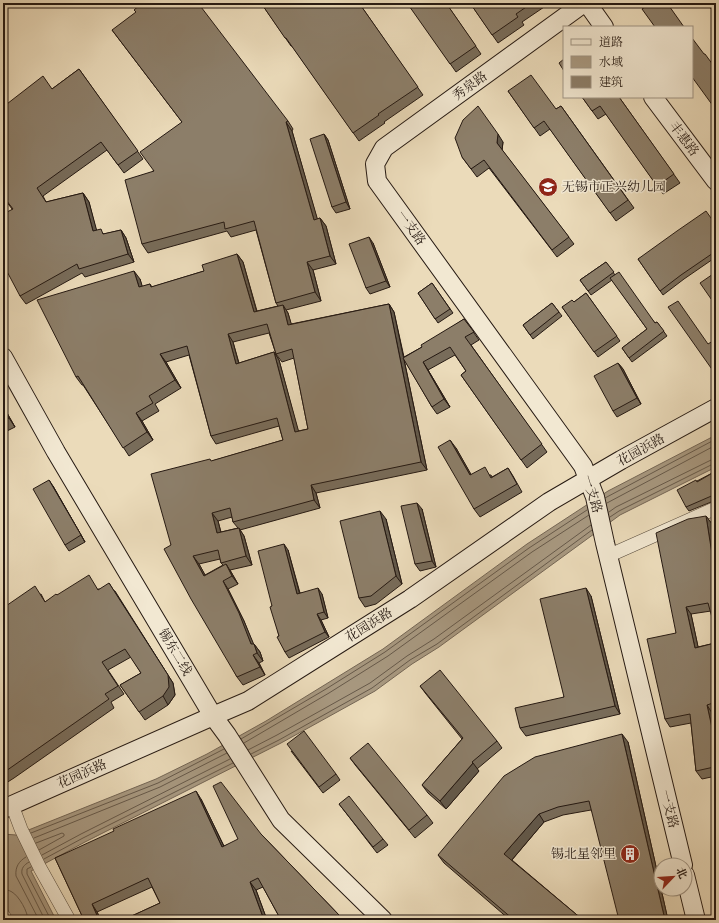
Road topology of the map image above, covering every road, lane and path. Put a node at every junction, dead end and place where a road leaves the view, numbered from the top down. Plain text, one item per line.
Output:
1 (584, 3) edge
2 (587, 3) edge
3 (603, 26) edge
4 (654, 98) edge
5 (377, 181) joint
6 (716, 181) edge
7 (3, 357) edge
8 (716, 408) edge
9 (588, 479) junction
10 (716, 508) edge
11 (607, 550) junction
12 (213, 716) junction
13 (7, 807) edge
14 (681, 857) edge
15 (690, 897) edge
16 (69, 920) edge
17 (383, 920) edge
18 (696, 920) edge

1 - 5 street, 秀泉路
2 - 3 street
4 - 6 street, 丰惠路
5 - 9 street, 一支路
7 - 12 street, 锡东二线
8 - 9 street, 花园浜路
9 - 11 street, 一支路
9 - 12 street, 花园浜路
10 - 11 street
11 - 14 street, 一支路
12 - 13 street, 花园浜路
12 - 17 street, 锡东二线
13 - 16 street
15 - 18 street

